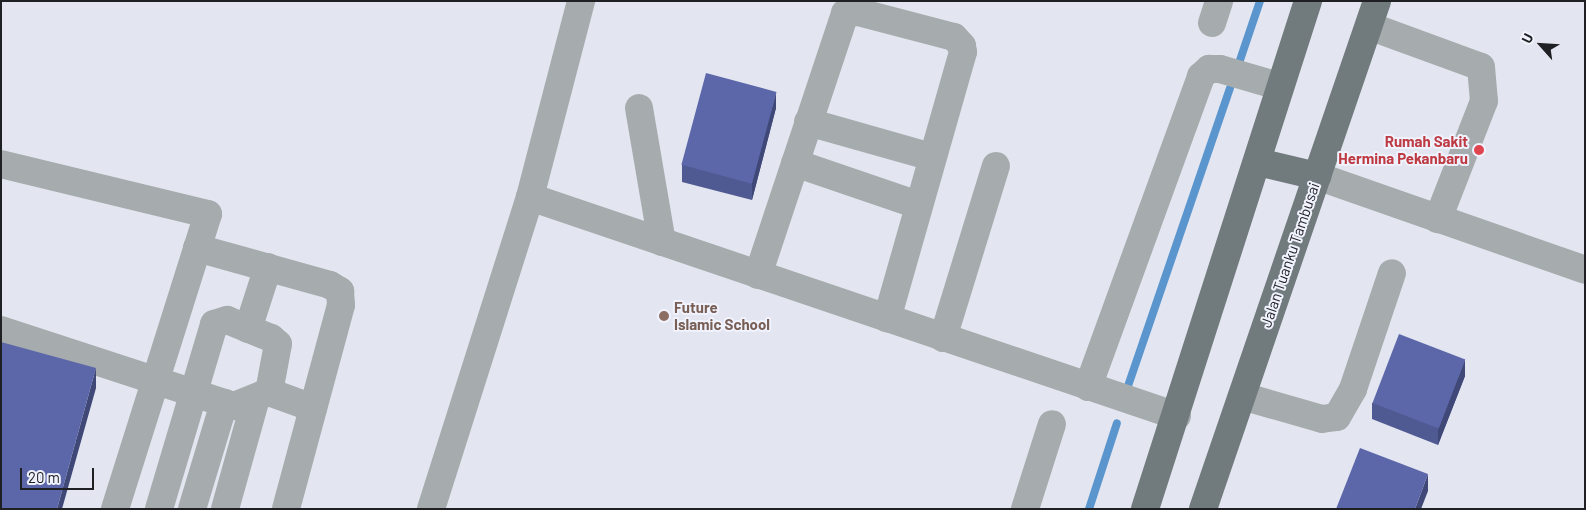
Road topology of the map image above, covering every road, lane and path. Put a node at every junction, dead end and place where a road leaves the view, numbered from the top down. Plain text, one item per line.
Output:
1 (581, 1) edge
2 (1308, 1) edge
3 (1373, 13) edge
4 (1278, 86) junction
5 (639, 108) dead end
6 (808, 122) junction
7 (932, 157) junction
8 (1258, 162) junction
9 (795, 163) junction
10 (1, 164) edge
11 (996, 166) dead end
12 (1317, 176) junction
13 (530, 197) junction
14 (918, 205) junction
15 (1438, 219) junction
16 (662, 242) junction
17 (197, 248) junction
18 (268, 267) junction
19 (1585, 270) edge
20 (1392, 273) dead end
21 (758, 275) junction
22 (887, 318) junction
23 (248, 329) junction
24 (1, 330) edge
25 (943, 338) junction
26 (154, 380) junction
27 (1088, 387) junction
28 (193, 395) junction
29 (262, 395) junction
30 (1242, 396) junction
31 (224, 403) junction
32 (313, 408) junction
33 (1176, 416) junction
34 (1052, 424) dead end
35 (160, 508) edge
36 (115, 509) edge
37 (192, 509) edge
38 (225, 509) edge
39 (286, 509) edge
40 (431, 509) edge
41 (1025, 509) edge
42 (1145, 509) edge
43 (1203, 509) edge

1 - 13 street
2 - 4 main road
3 - 12 main road, Jalan Tuanku Tambusai
3 - 15 street
4 - 8 main road
4 - 27 street
5 - 16 street
6 - 7 street
6 - 7 street
6 - 9 street
7 - 14 street
8 - 12 main road
8 - 33 main road
9 - 14 street
9 - 21 street
10 - 17 street
11 - 25 street
12 - 15 street
12 - 30 main road, Jalan Tuanku Tambusai
13 - 16 street
13 - 40 street
14 - 22 street
15 - 19 street
16 - 21 street
17 - 18 street
17 - 26 street
18 - 23 street
18 - 32 street
20 - 30 street
21 - 22 street
22 - 25 street
23 - 28 street
23 - 29 street
24 - 26 street
25 - 27 street
26 - 28 street
26 - 36 street
27 - 33 street
28 - 31 street
28 - 35 street
29 - 31 street
29 - 32 street
29 - 38 street
30 - 43 main road, Jalan Tuanku Tambusai
31 - 37 street
32 - 39 street
33 - 42 main road
34 - 41 street

